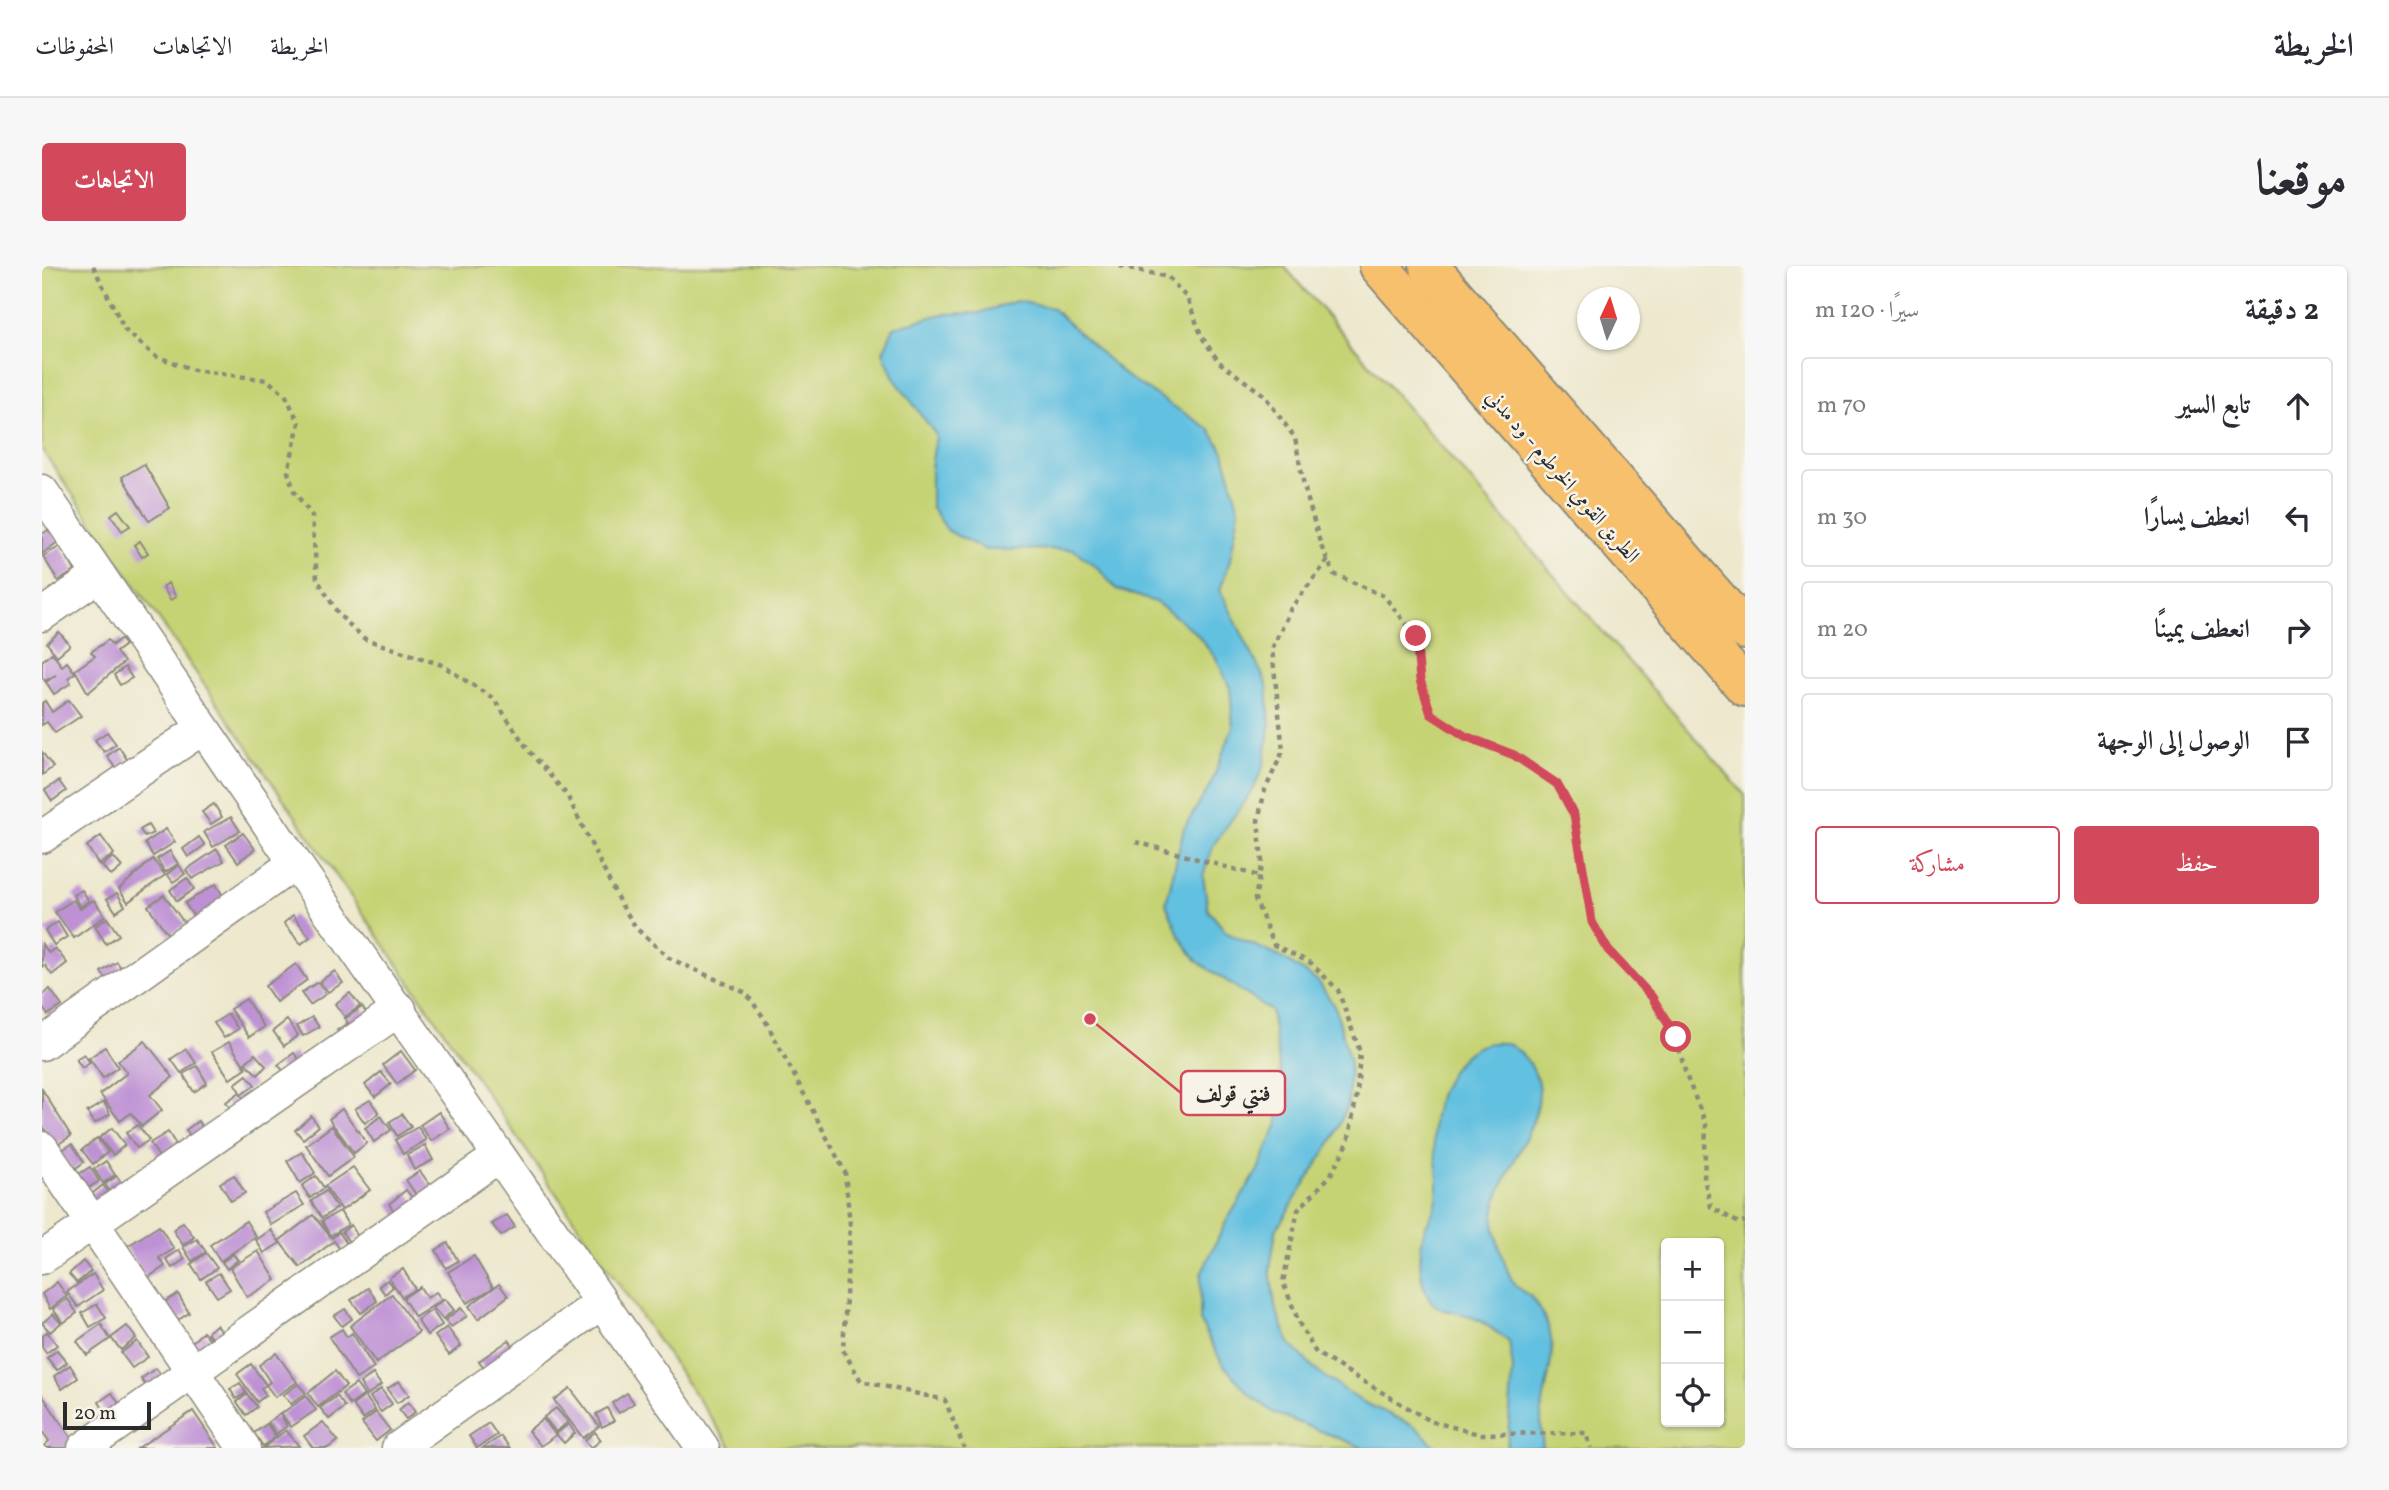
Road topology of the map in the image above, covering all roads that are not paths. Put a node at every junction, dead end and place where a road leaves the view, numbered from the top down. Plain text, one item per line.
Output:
1 (1379, 266) edge
2 (1429, 266) edge
3 (42, 491) edge
4 (99, 575) junction
5 (42, 615) edge
6 (1745, 630) edge
7 (1745, 687) edge
8 (203, 728) junction
9 (42, 837) edge
10 (295, 863) junction
11 (400, 1009) junction
12 (42, 1044) edge
13 (42, 1149) edge
14 (499, 1156) junction
15 (92, 1222) junction
16 (42, 1258) edge
17 (601, 1303) junction
18 (192, 1373) junction
19 (700, 1447) edge
20 (84, 1448) edge
21 (244, 1448) edge
22 (398, 1448) edge

1 - 7 highway, الطريق القومي الخرطوم - ود مدني
2 - 6 highway, الطريق القومي الخرطوم - ود مدني
3 - 4 street
4 - 5 street
4 - 8 street
8 - 9 street
8 - 10 street
10 - 11 street
10 - 12 street
11 - 14 street
11 - 15 street
13 - 15 street
14 - 17 street
14 - 18 street
15 - 16 street
15 - 18 street
17 - 19 street
17 - 22 street
18 - 20 street
18 - 21 street

